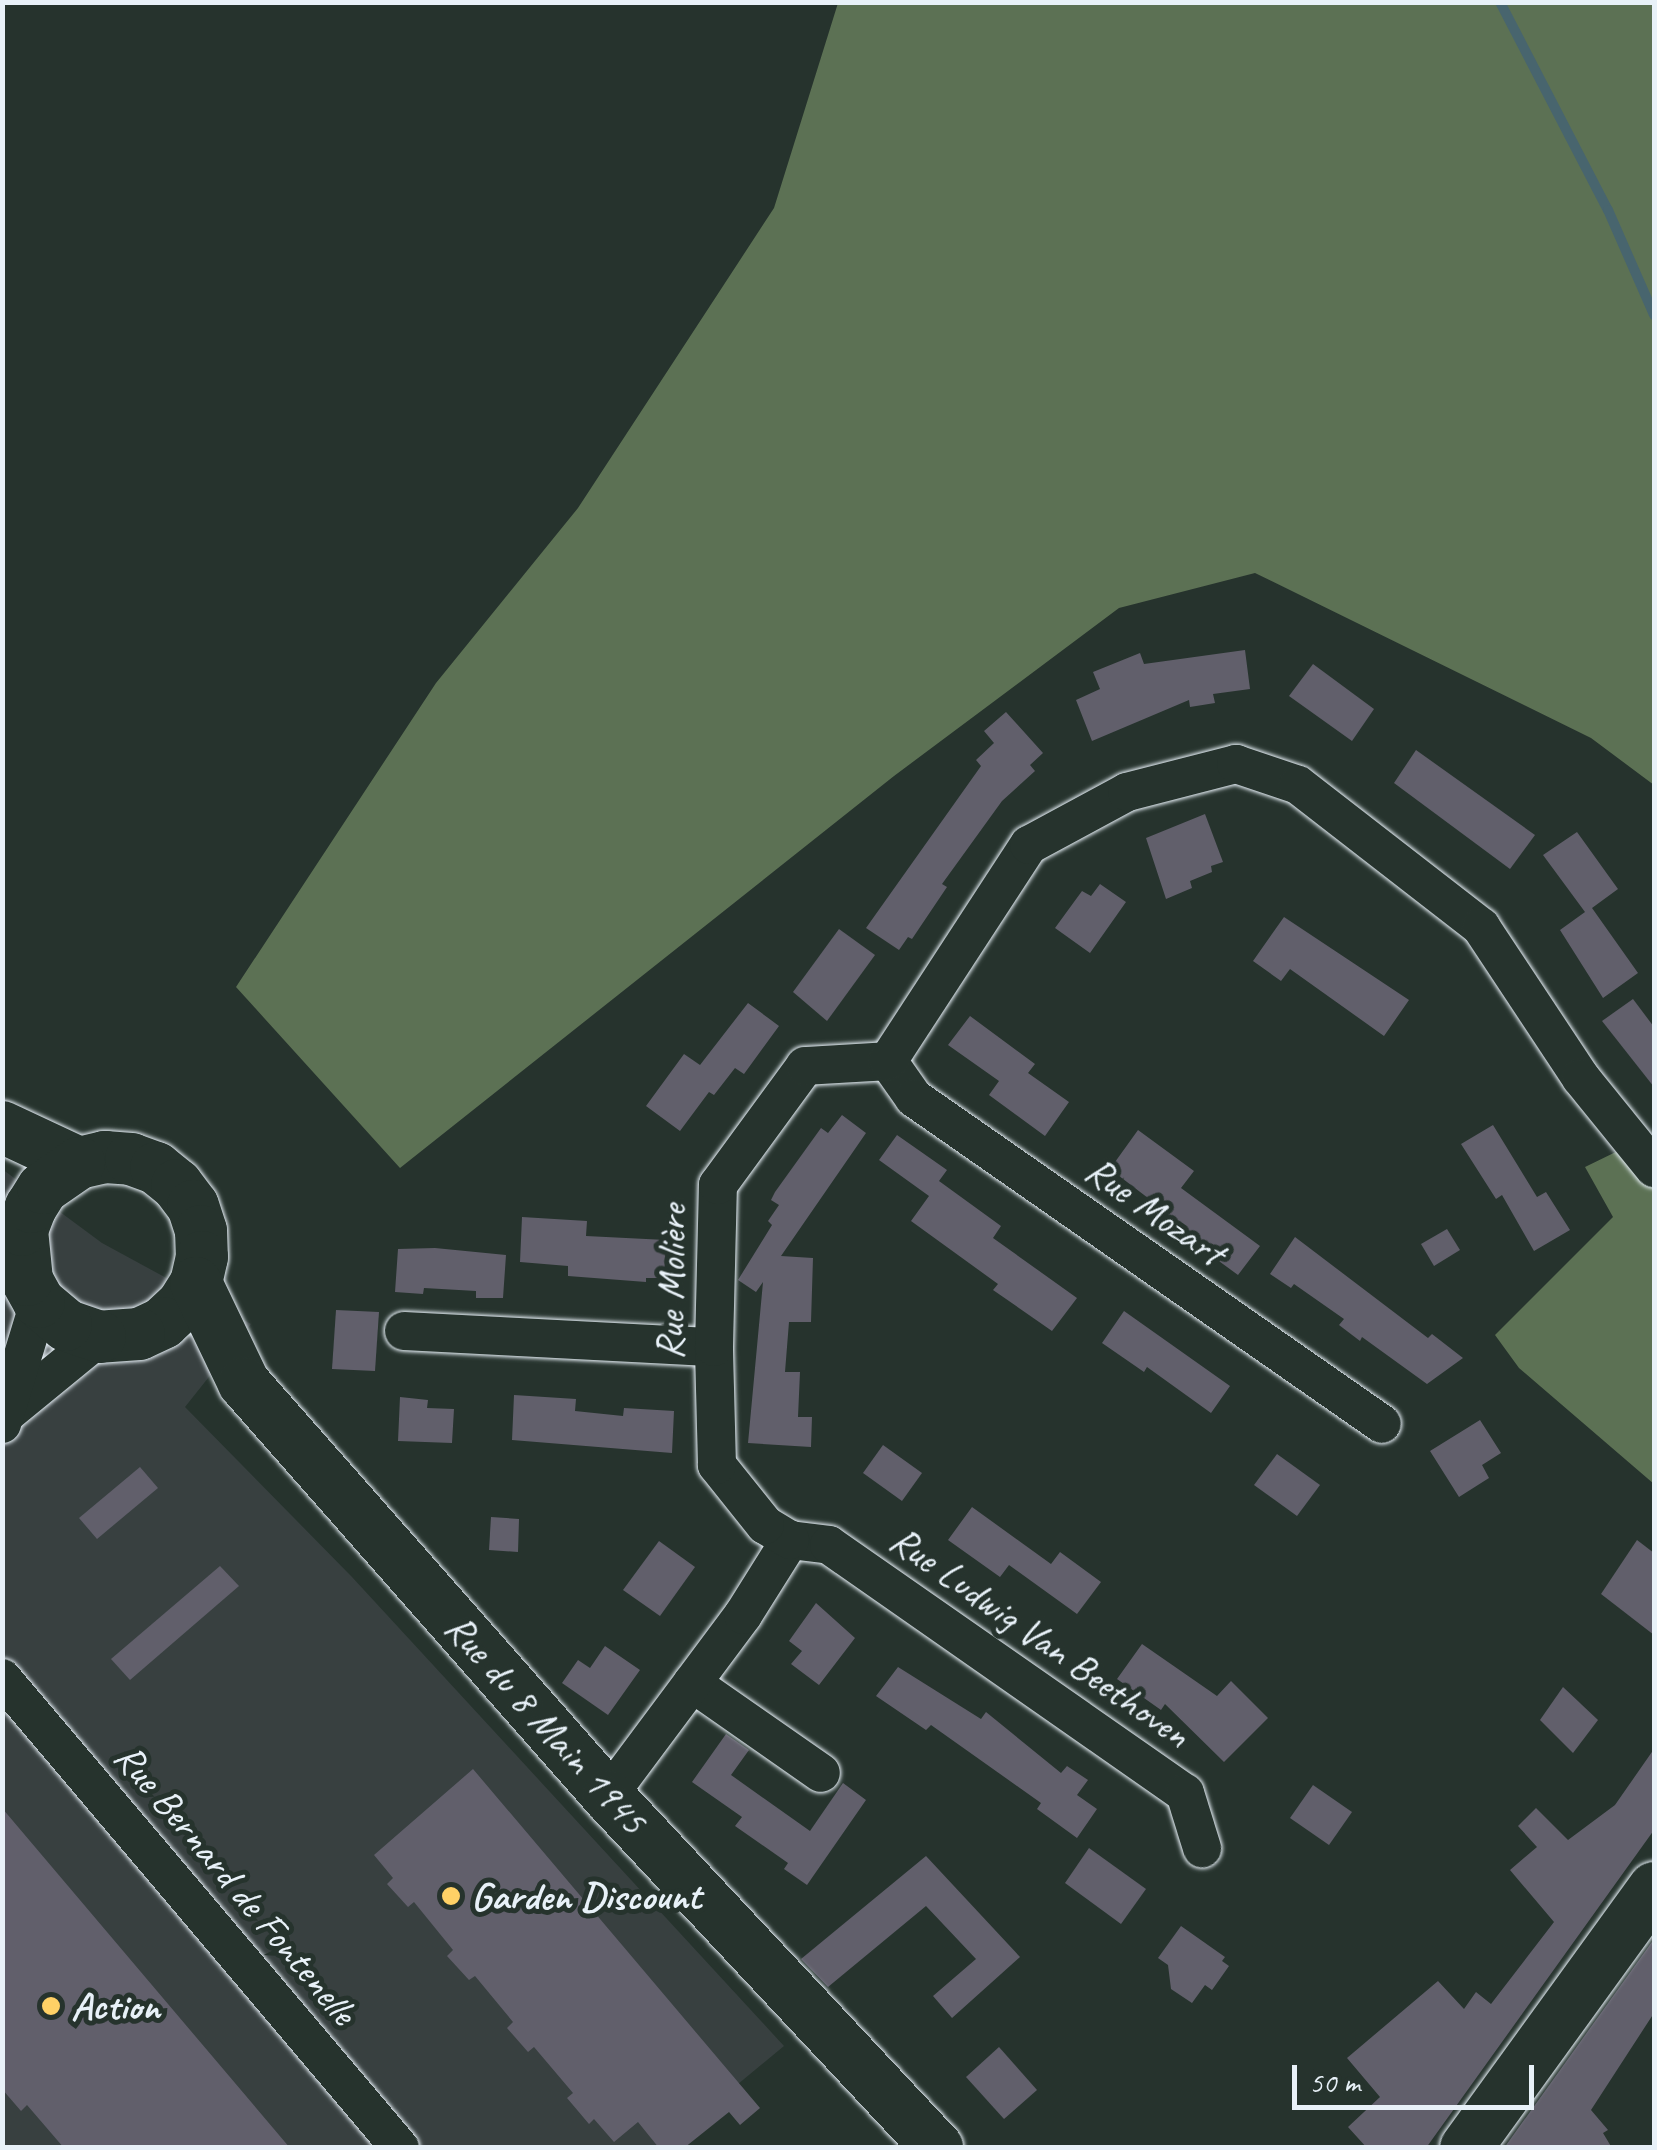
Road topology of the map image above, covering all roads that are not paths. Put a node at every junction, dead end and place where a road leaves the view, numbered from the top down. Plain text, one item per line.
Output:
1 (888, 1061) junction
2 (2, 1127) edge
3 (2, 1146) edge
4 (79, 1163) junction
5 (1654, 1168) edge
6 (30, 1207) junction
7 (196, 1283) junction
8 (39, 1302) junction
9 (404, 1332) dead end
10 (119, 1336) junction
11 (714, 1346) junction
12 (244, 1383) junction
13 (5, 1418) edge
14 (1382, 1424) dead end
15 (790, 1540) junction
16 (2, 1678) edge
17 (692, 1683) junction
18 (821, 1772) dead end
19 (608, 1796) junction
20 (1202, 1848) dead end
21 (1654, 1888) edge
22 (400, 2148) edge
23 (937, 2148) edge
24 (1466, 2148) edge

1 - 5 street
1 - 11 street, Rue Molière
1 - 14 street, Rue Mozart
2 - 4 main road
3 - 6 main road
4 - 6 main road
4 - 7 main road
6 - 8 main road
7 - 10 main road
7 - 12 main road
8 - 10 main road
8 - 13 street
9 - 11 street
10 - 12 main road
10 - 13 street
11 - 15 street, Rue Molière
12 - 19 main road, Rue du 8 Main 1945
15 - 17 street
15 - 20 street, Rue Ludwig Van Beethoven
16 - 22 street, Rue Bernard de Fontenelle
17 - 18 street
17 - 19 street
19 - 23 main road, Rue du 8 Main 1945
21 - 24 main road

